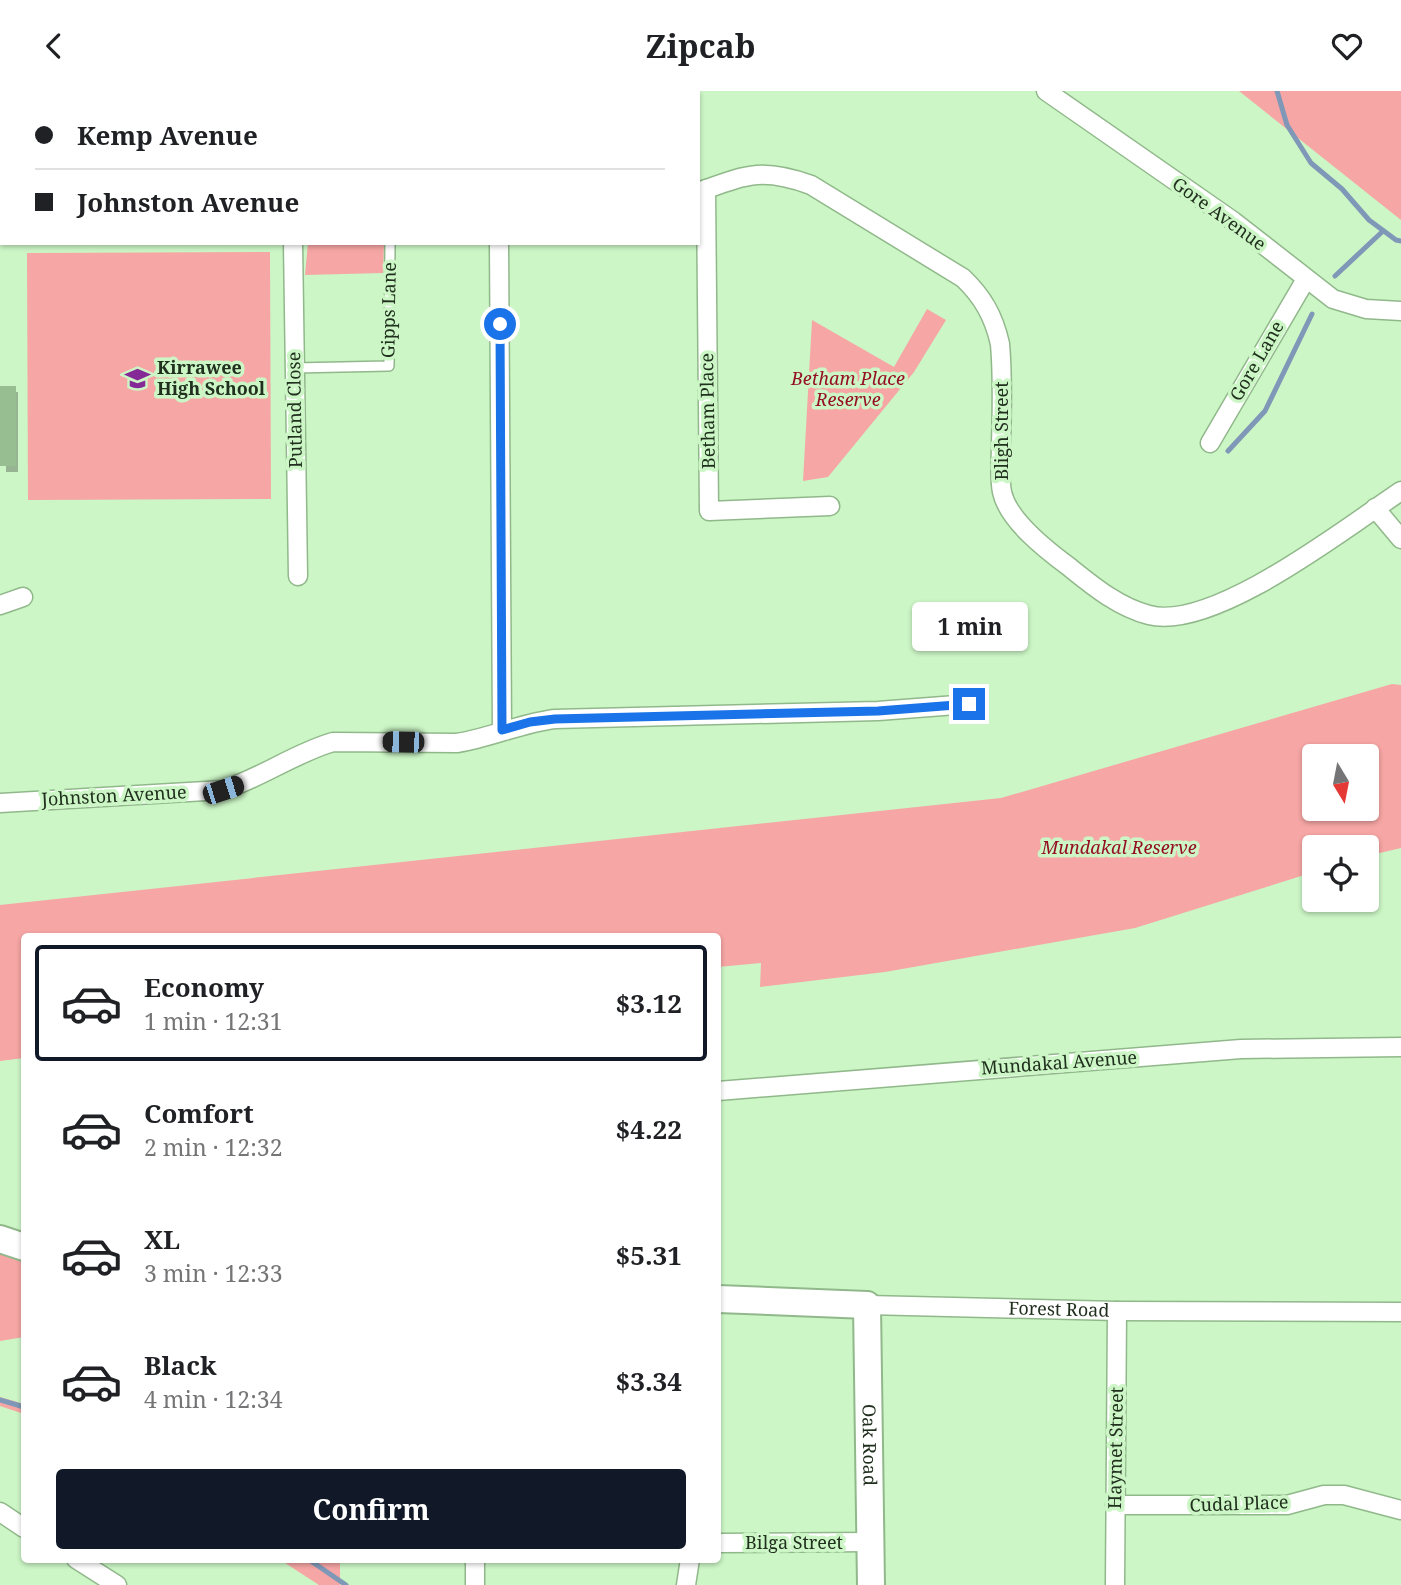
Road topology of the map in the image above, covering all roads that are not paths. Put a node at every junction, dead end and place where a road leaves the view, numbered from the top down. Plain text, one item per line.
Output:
1 (1046, 91) edge
2 (702, 190) edge
3 (293, 245) edge
4 (390, 245) edge
5 (499, 245) edge
6 (1306, 279) junction
7 (1401, 311) edge
8 (294, 368) junction
9 (1210, 443) dead end
10 (1401, 491) edge
11 (830, 506) dead end
12 (1375, 508) junction
13 (1401, 539) edge
14 (298, 576) dead end
15 (23, 597) dead end
16 (0, 605) edge
17 (969, 704) dead end
18 (502, 730) junction
19 (0, 803) edge
20 (1401, 1047) edge
21 (721, 1091) edge
22 (0, 1239) edge
23 (21, 1246) edge
24 (721, 1299) edge
25 (867, 1305) junction
26 (1117, 1311) junction
27 (1401, 1312) edge
28 (1115, 1505) junction
29 (1401, 1510) edge
30 (0, 1512) edge
31 (21, 1526) edge
32 (871, 1542) junction
33 (721, 1543) edge
34 (82, 1563) edge
35 (475, 1563) edge
36 (689, 1563) edge
37 (117, 1585) edge
38 (475, 1585) edge
39 (686, 1585) edge
40 (871, 1585) edge
41 (1115, 1585) edge

1 - 6 street, Gore Avenue
2 - 11 street, Betham Place
2 - 12 street, Bligh Street
3 - 8 street, Putland Close
4 - 8 lane, Gipps Lane
5 - 18 street
6 - 7 street, Gore Avenue
6 - 9 street, Gore Lane
8 - 14 street, Putland Close
10 - 12 street, Bligh Street
12 - 13 street
15 - 16 street
17 - 18 street, Johnston Avenue
18 - 19 street, Johnston Avenue
20 - 21 street, Mundakal Avenue
22 - 23 street
24 - 25 street, Forest Road
25 - 26 street, Forest Road
25 - 32 street, Oak Road
26 - 27 street, Forest Road
26 - 28 street, Haymet Street
28 - 29 street, Cudal Place
28 - 41 street, Haymet Street
30 - 31 street
32 - 33 street, Bilga Street
32 - 40 street, Oak Road
34 - 37 street
35 - 38 street
36 - 39 street

